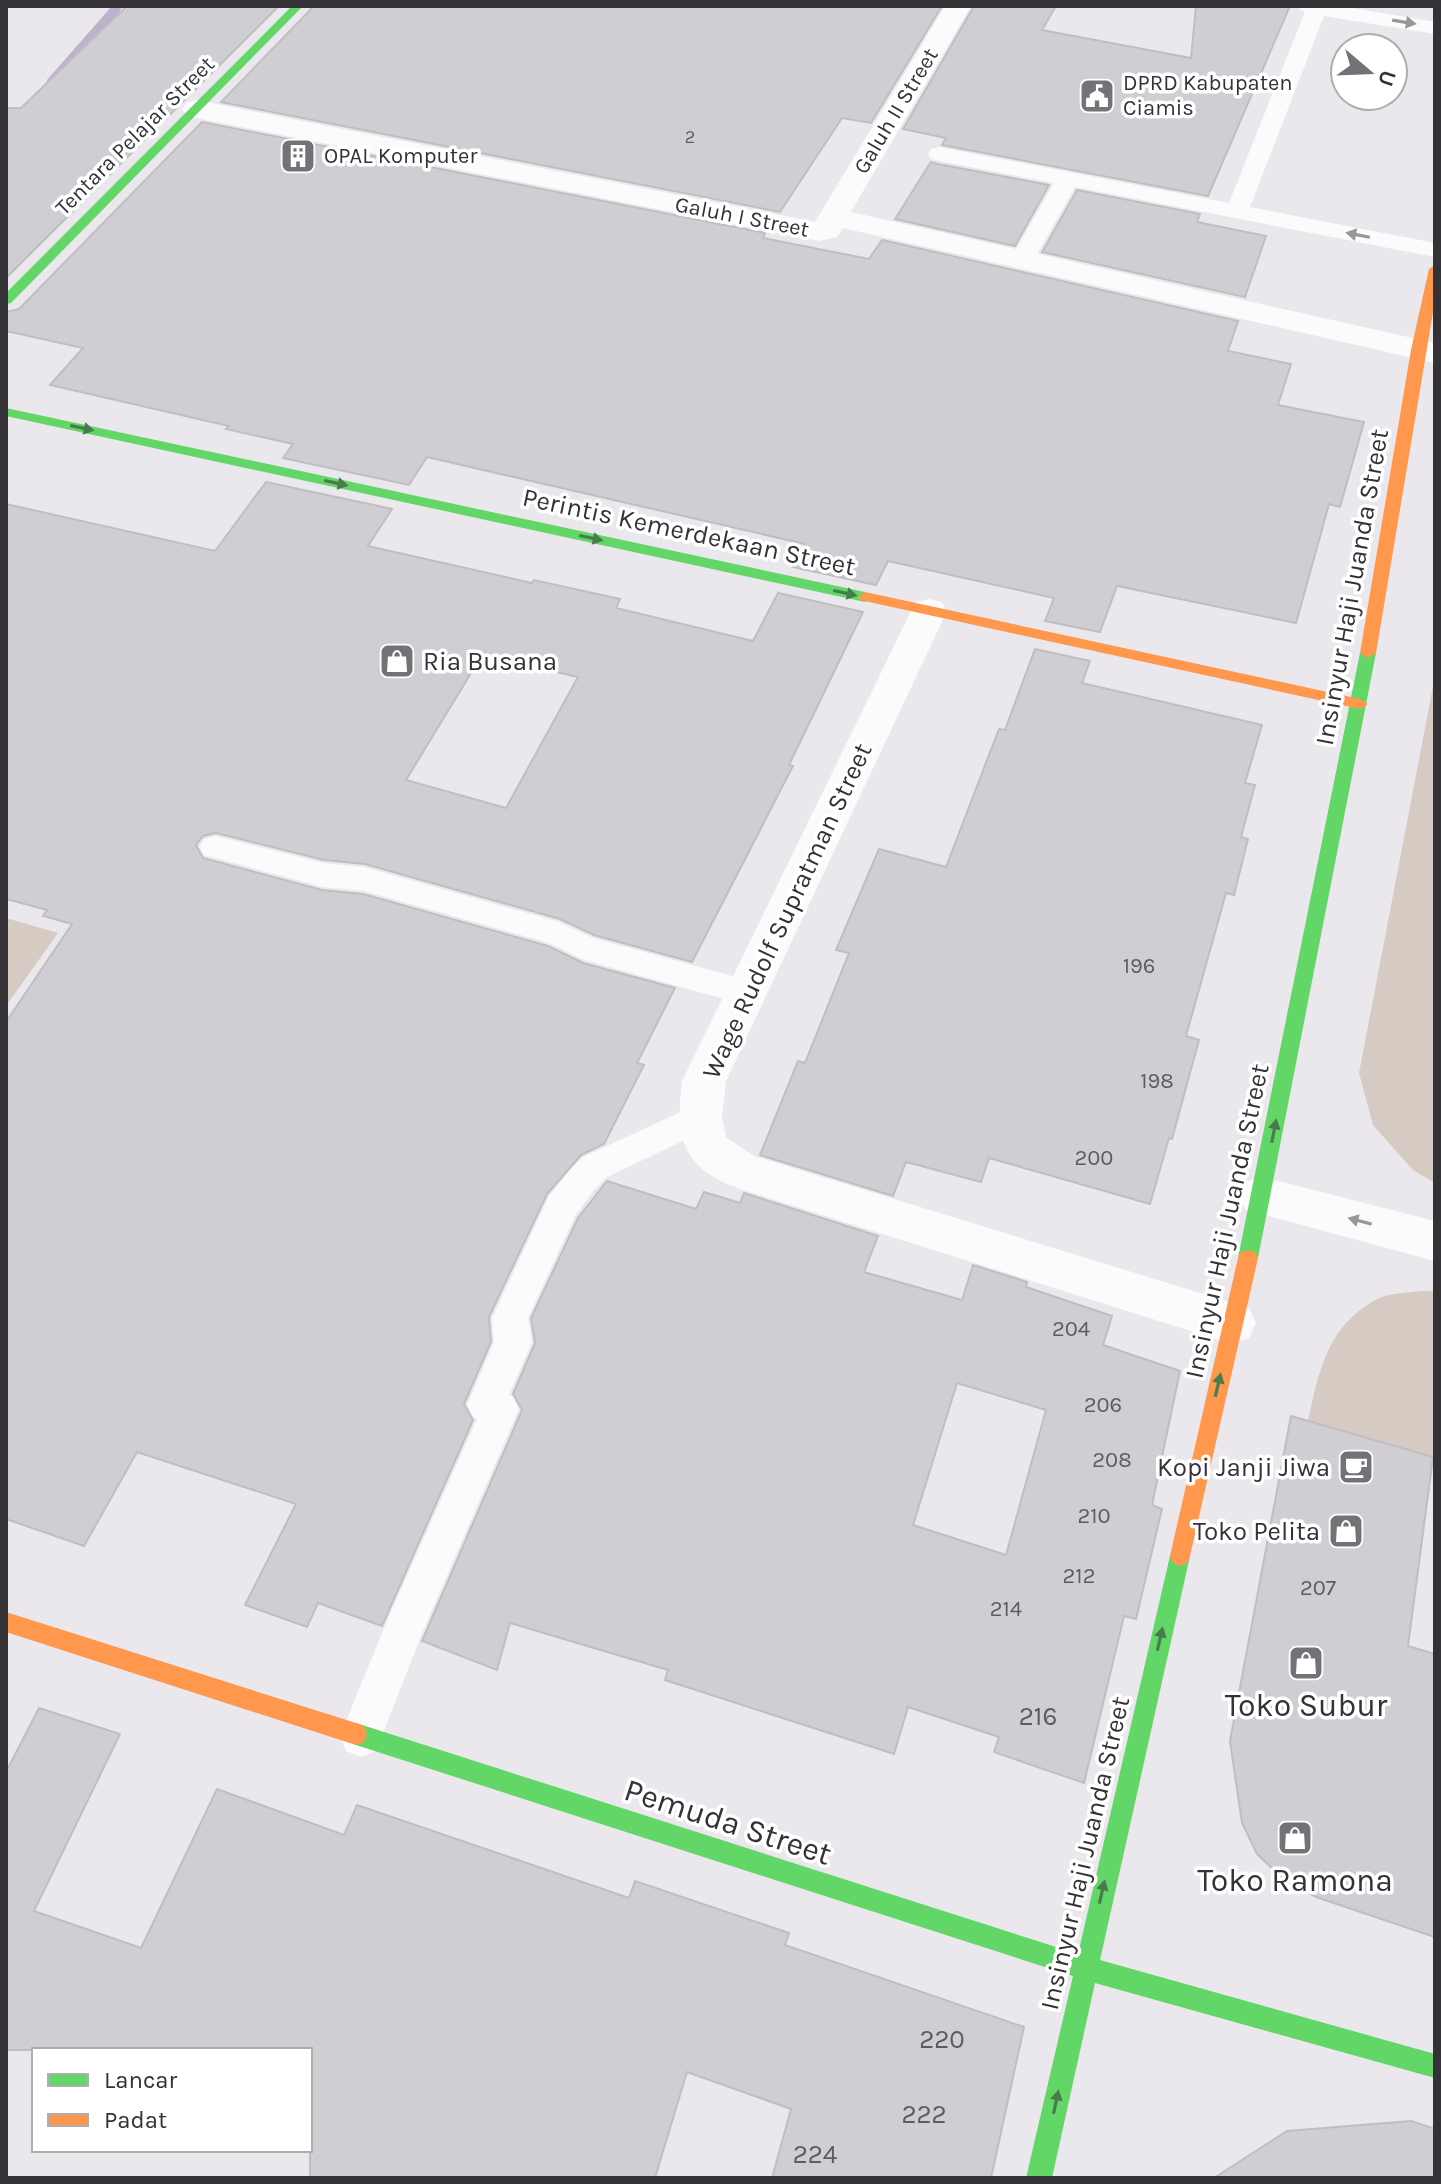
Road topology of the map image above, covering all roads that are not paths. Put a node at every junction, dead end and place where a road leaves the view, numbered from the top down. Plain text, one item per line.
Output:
1 (298, 6) edge
2 (958, 6) edge
3 (1310, 7) edge
4 (1435, 28) edge
5 (196, 109) junction
6 (939, 154) dead end
7 (1068, 179) junction
8 (1237, 212) junction
9 (833, 217) junction
10 (1435, 250) edge
11 (1022, 260) junction
12 (1435, 269) edge
13 (6, 300) edge
14 (1426, 351) edge
15 (6, 412) edge
16 (929, 611) junction
17 (1360, 704) junction
18 (215, 847) dead end
19 (746, 992) junction
20 (700, 1117) junction
21 (1262, 1196) junction
22 (1435, 1241) edge
23 (1232, 1323) junction
24 (6, 1622) edge
25 (361, 1736) junction
26 (1085, 1968) junction
27 (1435, 2066) edge
28 (1039, 2178) edge

1 - 5 main road, Tentara Pelajar Street
2 - 9 street, Galuh II Street
3 -> 4 lane
3 - 8 lane
5 - 9 street, Galuh I Street
5 - 13 main road, Tentara Pelajar Street
6 - 7 lane
7 - 8 lane
7 - 11 lane
10 -> 8 lane
9 - 11 street, Galuh I Street
11 - 14 street, Galuh I Street
12 - 14 main road, Insinyur Haji Juanda Street
14 - 17 main road, Insinyur Haji Juanda Street
15 -> 16 main road, Perintis Kemerdekaan Street
16 - 17 main road, Perintis Kemerdekaan Street
16 - 19 street, Wage Rudolf Supratman Street
21 -> 17 main road, Insinyur Haji Juanda Street
18 - 19 lane
19 - 20 street, Wage Rudolf Supratman Street
20 - 23 street, Wage Rudolf Supratman Street
20 - 25 lane
22 -> 21 street
21 - 23 main road, Insinyur Haji Juanda Street
26 -> 23 main road, Insinyur Haji Juanda Street
24 - 25 main road, Pemuda Street
25 - 26 main road, Pemuda Street
26 - 27 main road, Pemuda Street
28 -> 26 main road, Insinyur Haji Juanda Street

